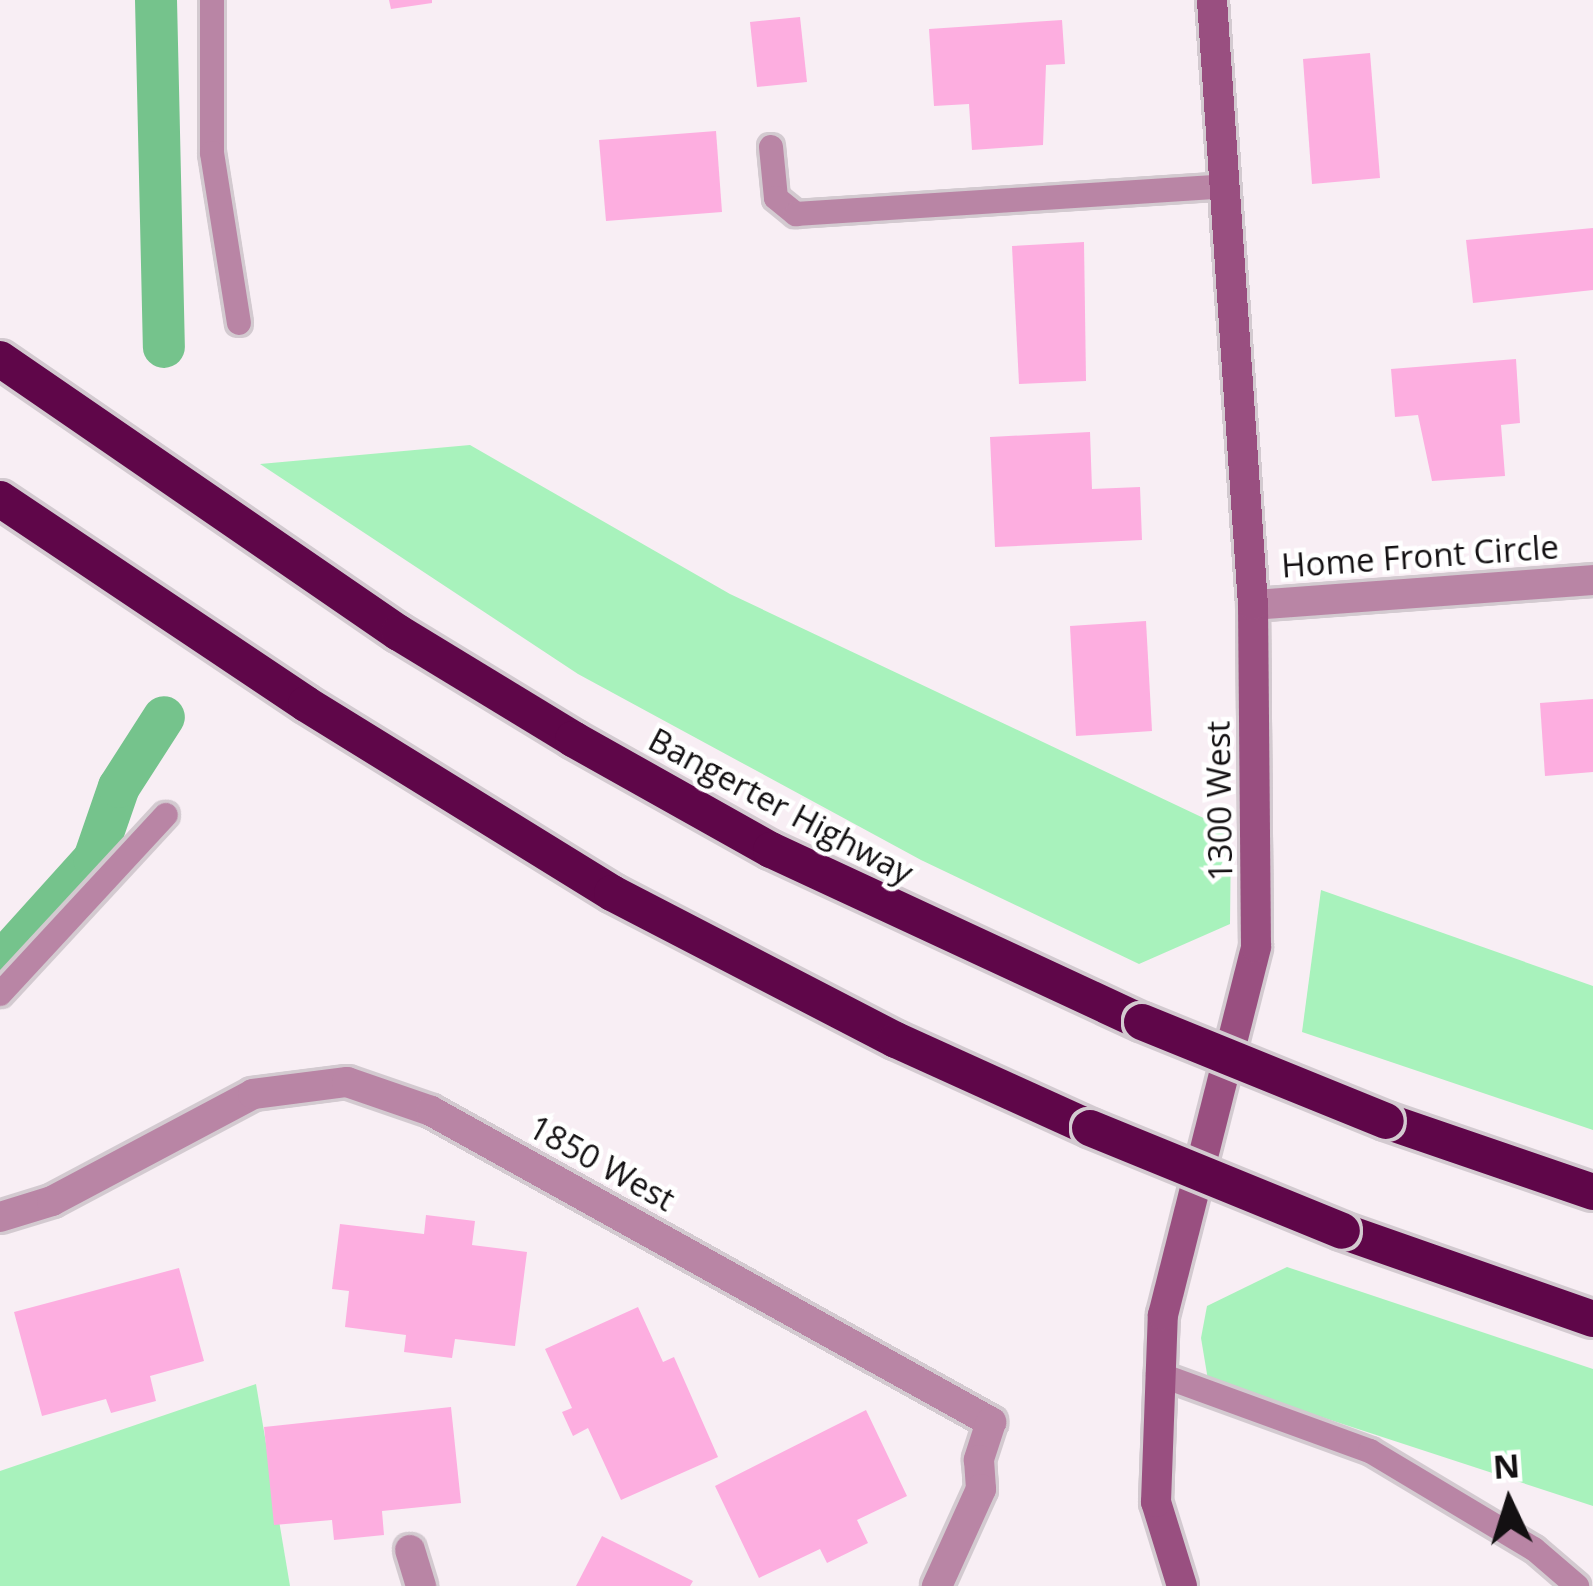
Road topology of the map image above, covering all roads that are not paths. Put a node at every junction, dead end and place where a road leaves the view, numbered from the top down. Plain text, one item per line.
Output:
1 (212, 0) edge
2 (1211, 0) edge
3 (771, 148) dead end
4 (1225, 186) junction
5 (239, 323) dead end
6 (0, 359) edge
7 (0, 499) edge
8 (1593, 580) edge
9 (1253, 604) junction
10 (166, 814) dead end
11 (0, 994) edge
12 (1593, 1192) edge
13 (0, 1217) edge
14 (1593, 1319) edge
15 (1158, 1373) junction
16 (410, 1550) dead end
17 (421, 1586) edge
18 (937, 1586) edge
19 (1182, 1586) edge
20 (1577, 1586) edge

1 - 5 lane
2 - 4 street, 1300 West
3 - 4 lane
4 - 9 street, 1300 West
6 - 12 highway, Bangerter Highway, bridge
7 - 14 highway, bridge
8 - 9 street, Home Front Circle
9 - 15 street, 1300 West
10 - 11 lane
13 - 18 street, 1850 West
15 - 19 street, 1300 West
15 - 20 lane
16 - 17 street

